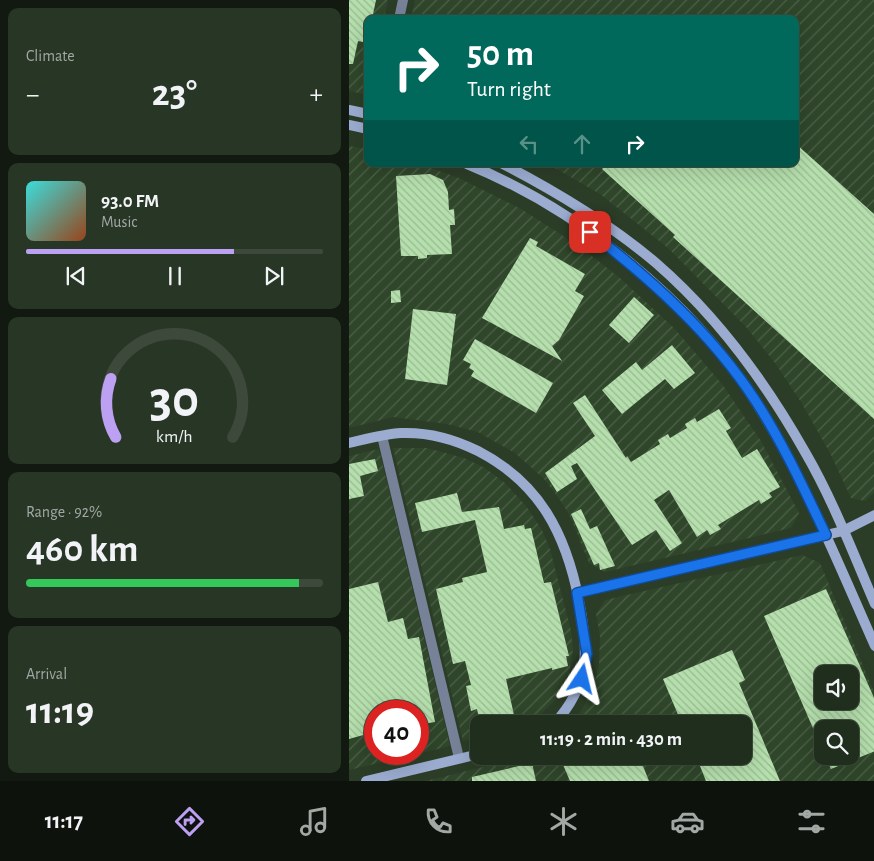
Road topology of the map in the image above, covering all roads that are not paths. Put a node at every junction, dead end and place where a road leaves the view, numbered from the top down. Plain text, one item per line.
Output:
1 (403, 0) edge
2 (400, 15) edge
3 (349, 110) edge
4 (364, 113) edge
5 (349, 125) edge
6 (364, 128) edge
7 (474, 167) edge
8 (509, 167) edge
9 (382, 436) junction
10 (349, 443) edge
11 (874, 516) edge
12 (843, 532) junction
13 (826, 535) junction
14 (577, 593) junction
15 (874, 604) edge
16 (874, 646) edge
17 (560, 715) edge
18 (470, 756) edge
19 (459, 758) junction
20 (366, 781) edge

1 - 2 street
3 - 4 street
5 - 6 street
7 - 13 street
8 - 12 street
9 - 10 street
9 - 14 street
9 - 19 street
11 - 12 street
12 - 13 street
12 - 15 street
13 - 14 street
13 - 16 street
14 - 17 street
18 - 19 street
19 - 20 street

